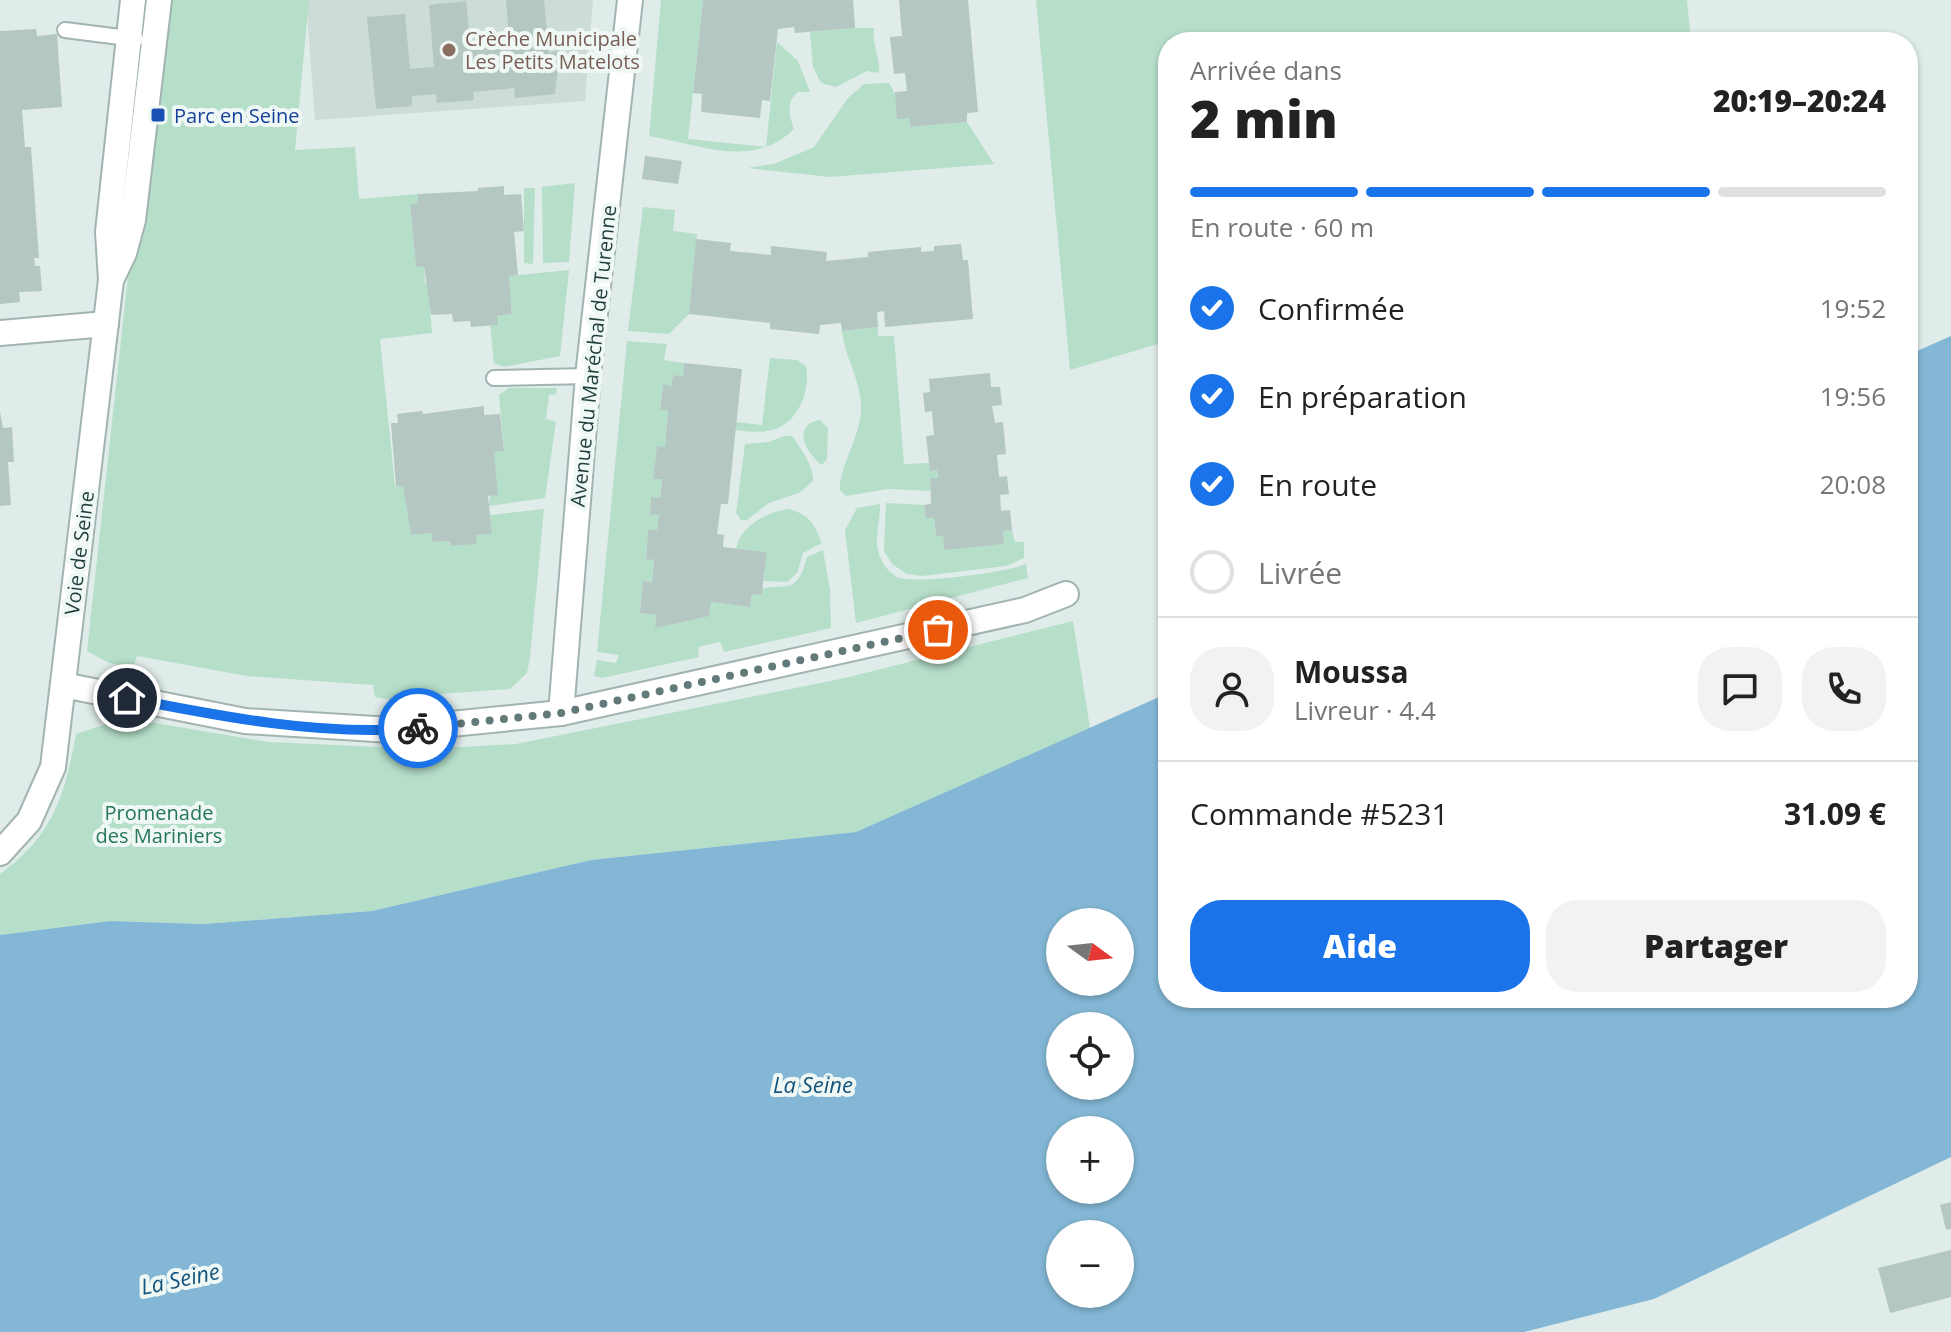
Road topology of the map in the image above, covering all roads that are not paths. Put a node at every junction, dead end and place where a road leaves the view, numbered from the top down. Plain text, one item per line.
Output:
1 (133, 0) edge
2 (159, 0) edge
3 (630, 0) edge
4 (65, 30) dead end
5 (129, 38) junction
6 (155, 41) junction
7 (111, 280) junction
8 (106, 324) junction
9 (0, 333) edge
10 (588, 376) junction
11 (494, 378) dead end
12 (1066, 594) dead end
13 (63, 685) junction
14 (561, 713) junction
15 (0, 853) edge

1 - 5 street, Voie de Seine
2 - 6 street, Voie de Seine
3 - 10 street, Avenue du Maréchal de Turenne
4 - 5 lane
5 - 6 lane
5 - 7 street, Voie de Seine
6 - 7 street, Voie de Seine
7 - 8 street, Voie de Seine
8 - 9 street
8 - 13 street, Voie de Seine
10 - 11 lane
10 - 14 street, Avenue du Maréchal de Turenne
12 - 14 street
13 - 14 street
13 - 15 street, Voie de Seine

